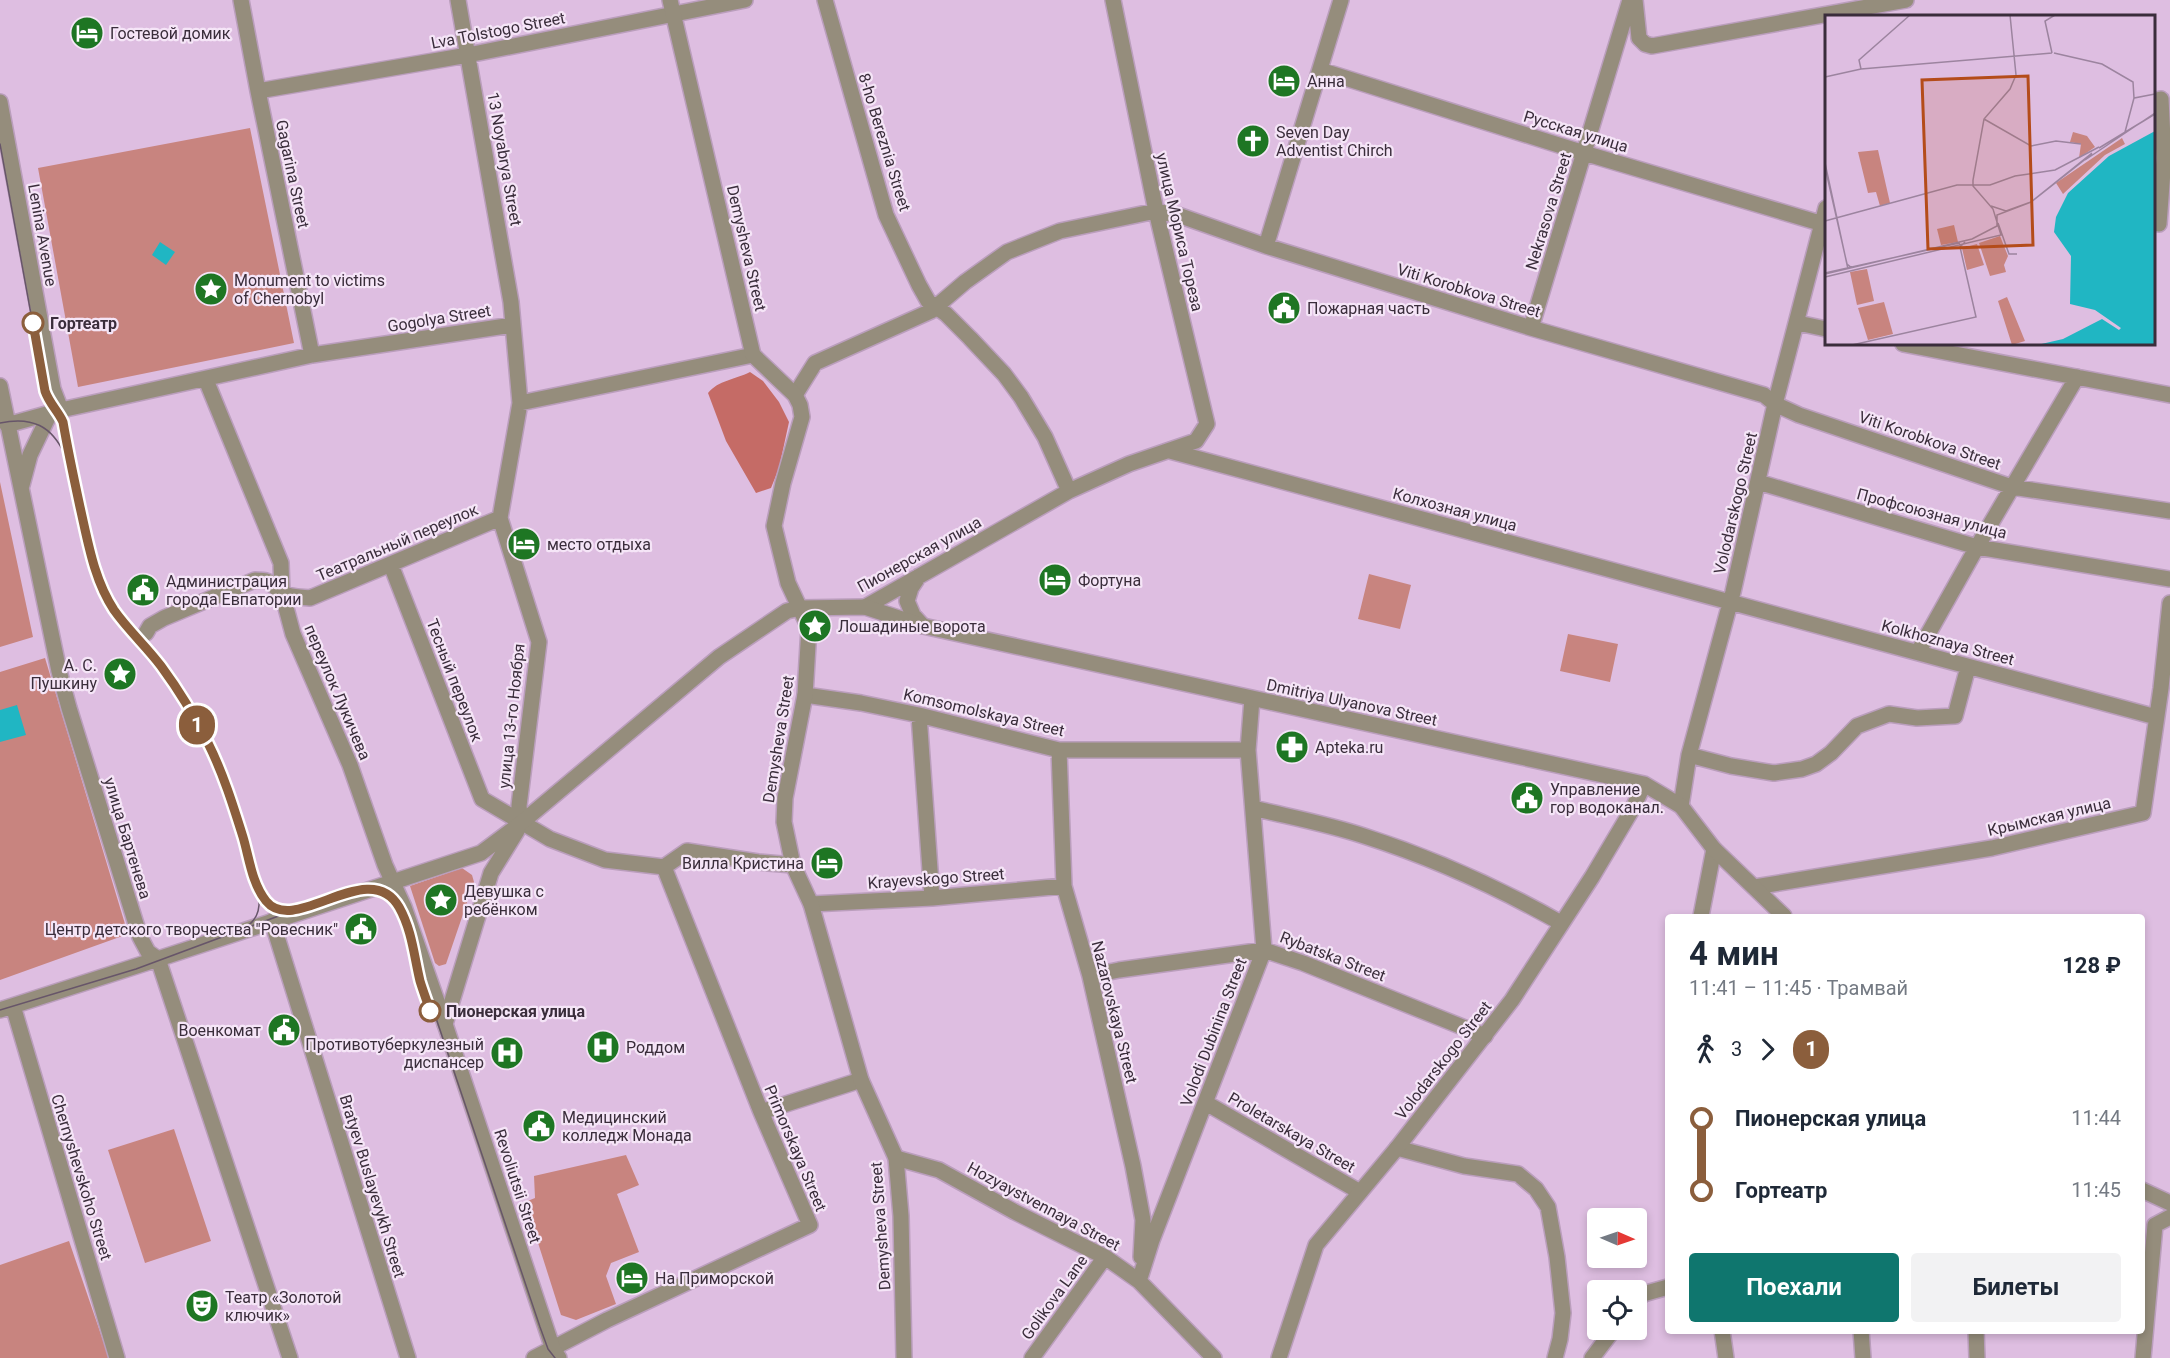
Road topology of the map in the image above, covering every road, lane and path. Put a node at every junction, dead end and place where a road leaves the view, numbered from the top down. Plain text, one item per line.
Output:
1 (241, 0) edge
2 (458, 0) edge
3 (745, 0) edge
4 (825, 0) edge
5 (1113, 0) edge
6 (1341, 0) edge
7 (1630, 0) edge
8 (1635, 0) edge
9 (1906, 0) edge
10 (671, 7) edge
11 (1876, 11) edge
12 (1850, 15) edge
13 (1825, 19) edge
14 (468, 55) junction
15 (1320, 70) junction
16 (258, 91) junction
17 (2155, 101) edge
18 (0, 102) edge
19 (1584, 153) junction
20 (1156, 211) junction
21 (1825, 216) edge
22 (2155, 222) edge
23 (1823, 224) junction
24 (1266, 246) junction
25 (936, 307) junction
26 (1798, 323) junction
27 (513, 325) junction
28 (1531, 328) junction
29 (1825, 329) edge
30 (1908, 345) edge
31 (753, 355) junction
32 (312, 356) junction
33 (2077, 377) junction
34 (206, 380) junction
35 (0, 387) edge
36 (795, 395) junction
37 (2170, 395) edge
38 (520, 403) junction
39 (1775, 404) junction
40 (56, 411) junction
41 (4, 426) edge
42 (1170, 451) junction
43 (1758, 482) junction
44 (2012, 487) junction
45 (21, 488) junction
46 (1069, 491) junction
47 (2170, 511) edge
48 (500, 518) junction
49 (1977, 548) junction
50 (391, 565) junction
51 (921, 574) junction
52 (2170, 579) edge
53 (282, 593) junction
54 (1731, 602) junction
55 (2170, 603) edge
56 (865, 607) junction
57 (800, 608) junction
58 (923, 626) junction
59 (146, 633) dead end
60 (1918, 652) junction
61 (1968, 667) junction
62 (2165, 687) edge
63 (806, 695) junction
64 (1252, 699) junction
65 (920, 715) junction
66 (2156, 717) junction
67 (1059, 750) junction
68 (1248, 750) junction
69 (1689, 755) junction
70 (1644, 784) junction
71 (1681, 806) junction
72 (1253, 808) junction
73 (521, 823) junction
74 (1714, 849) junction
75 (481, 853) junction
76 (793, 865) junction
77 (664, 867) junction
78 (491, 873) junction
79 (394, 882) junction
80 (1064, 886) junction
81 (1755, 887) junction
82 (932, 897) junction
83 (811, 904) junction
84 (1701, 914) edge
85 (1782, 914) edge
86 (272, 921) junction
87 (1561, 923) junction
88 (1264, 950) junction
89 (158, 958) junction
90 (1090, 976) junction
91 (7, 1008) edge
92 (445, 1024) junction
93 (1485, 1036) junction
94 (861, 1080) junction
95 (1206, 1103) junction
96 (760, 1112) junction
97 (1397, 1148) junction
98 (896, 1158) junction
99 (2145, 1191) edge
100 (1360, 1192) junction
101 (2170, 1203) edge
102 (2170, 1217) edge
103 (2149, 1226) edge
104 (1105, 1257) junction
105 (1139, 1281) junction
106 (1665, 1288) edge
107 (1647, 1293) edge
108 (2145, 1314) edge
109 (1723, 1334) edge
110 (1861, 1334) edge
111 (1976, 1334) edge
112 (2144, 1334) edge
113 (1606, 1340) edge
114 (556, 1353) edge
115 (117, 1358) edge
116 (290, 1358) edge
117 (408, 1358) edge
118 (534, 1358) edge
119 (904, 1358) edge
120 (1032, 1358) edge
121 (1214, 1358) edge
122 (1279, 1358) edge
123 (1555, 1358) edge
124 (1592, 1358) edge
125 (1726, 1358) edge
126 (1863, 1358) edge
127 (1977, 1358) edge
128 (2143, 1358) edge

1 - 16 street, Gagarina Street
2 - 14 street, 13 Noyabrya Street
3 - 10 street, Lva Tolstogo Street
4 - 25 street, 8-ho Bereznia Street
5 - 20 street, улица Мориса Тореза
6 - 15 street
7 - 19 street, Nekrasova Street
8 - 13 street
9 - 11 street
10 - 14 street, Lva Tolstogo Street
10 - 31 street, Demysheva Street
11 - 12 street
14 - 16 street, Lva Tolstogo Street
14 - 27 street, 13 Noyabrya Street
15 - 19 street, Русская улица
15 - 24 street
16 - 32 street, Gagarina Street
17 - 22 street
18 - 40 street, Lenina Avenue
19 - 23 street, Русская улица
19 - 28 street, Nekrasova Street
20 - 24 street, Viti Korobkova Street
20 - 25 street, Viti Korobkova Street
20 - 42 street, улица Мориса Тореза
21 - 23 street, Volodarskogo Street
23 - 26 street, Volodarskogo Street
24 - 28 street, Viti Korobkova Street
25 - 36 street, Viti Korobkova Street
25 - 46 street, 8-ho Bereznia Street
26 - 29 street
26 - 39 street, Volodarskogo Street
27 - 32 street, Gogolya Street
27 - 38 street, Gogolya Street
28 - 39 street, Viti Korobkova Street
30 - 33 street
31 - 36 street
31 - 38 street
32 - 34 street, Gogolya Street
33 - 37 street
33 - 44 street
34 - 40 street, Gogolya Street
34 - 53 street, переулок Лукичева
35 - 41 street
36 - 57 street, Demysheva Street
38 - 48 street, улица 13-го Ноября
39 - 43 street, Volodarskogo Street
39 - 44 street, Viti Korobkova Street
40 - 41 street, Gogolya Street
40 - 45 street
41 - 45 street, улица Бартенева
42 - 46 street, Пионерская улица
42 - 54 street, Колхозная улица
43 - 49 street, Профсоюзная улица
43 - 54 street, Volodarskogo Street
44 - 47 street, Viti Korobkova Street
44 - 49 street
45 - 89 street, улица Бартенева
46 - 51 street, Пионерская улица
48 - 50 street, Театральный переулок
48 - 73 street, улица 13-го Ноября
49 - 52 street, Профсоюзная улица
49 - 60 street
50 - 53 street, Театральный переулок
50 - 73 street, Тесный переулок
51 - 56 street, Пионерская улица
51 - 58 street
53 - 59 street, Театральный переулок
53 - 79 street, переулок Лукичева
54 - 60 street, Kolkhoznaya Street
54 - 69 street, Volodarskogo Street
55 - 62 street, Крымская улица
56 - 57 street, Пионерская улица
56 - 58 street, Dmitriya Ulyanova Street
57 - 63 street, Demysheva Street
57 - 73 street, Пионерская улица
58 - 64 street, Dmitriya Ulyanova Street
60 - 61 street, Kolkhoznaya Street
61 - 66 street, Kolkhoznaya Street
61 - 69 street
62 - 66 street, Крымская улица
63 - 65 street, Komsomolskaya Street
63 - 76 street, Demysheva Street
64 - 68 street
64 - 70 street, Dmitriya Ulyanova Street
65 - 67 street, Komsomolskaya Street
65 - 82 street
66 - 81 street, Крымская улица
67 - 68 street, Komsomolskaya Street
67 - 80 street, Nazarovskaya Street
68 - 72 street, Volodi Dubinina Street
69 - 71 street, Volodarskogo Street
70 - 71 street, Dmitriya Ulyanova Street
70 - 87 street, Volodarskogo Street
71 - 74 street, Dmitriya Ulyanova Street
72 - 87 street
72 - 88 street, Volodi Dubinina Street
73 - 75 street, Пионерская улица
73 - 77 street
73 - 78 street
74 - 81 street, Dmitriya Ulyanova Street
74 - 84 street
75 - 78 street
75 - 79 street, Пионерская улица
76 - 77 street
76 - 83 street, Demysheva Street
77 - 96 street, Primorskaya Street
78 - 92 street
79 - 86 street, Пионерская улица
79 - 92 street, переулок Лукичева
80 - 82 street, Krayevskogo Street
80 - 90 street, Nazarovskaya Street
81 - 85 street, Dmitriya Ulyanova Street
82 - 83 street, Krayevskogo Street
83 - 94 street, Demysheva Street
86 - 89 street, Пионерская улица
86 - 117 street, Bratyev Buslayevykh Street
87 - 93 street, Volodarskogo Street
88 - 90 street, Rybatska Street
88 - 93 street, Rybatska Street
88 - 95 street, Volodi Dubinina Street
89 - 91 street, Пионерская улица
89 - 116 street, улица Бартенева
90 - 105 street, Nazarovskaya Street
91 - 115 street, Chernyshevskoho Street
92 - 114 street, Revoliutsii Street
93 - 97 street, Volodarskogo Street
94 - 96 street
94 - 98 street, Demysheva Street
95 - 100 street, Proletarskaya Street
95 - 105 street, Volodi Dubinina Street
96 - 114 street, Primorskaya Street
97 - 100 street, Volodarskogo Street
97 - 123 street
98 - 104 street, Hozyaystvennaya Street
98 - 119 street, Demysheva Street
99 - 101 street
100 - 122 street, Volodarskogo Street
102 - 103 street
103 - 108 street
104 - 105 street, Hozyaystvennaya Street
104 - 120 street, Golikova Lane
105 - 121 street, Hozyaystvennaya Street
106 - 107 street
109 - 125 street
110 - 126 street
111 - 127 street
112 - 128 street
113 - 124 street
114 - 118 street, Primorskaya Street

